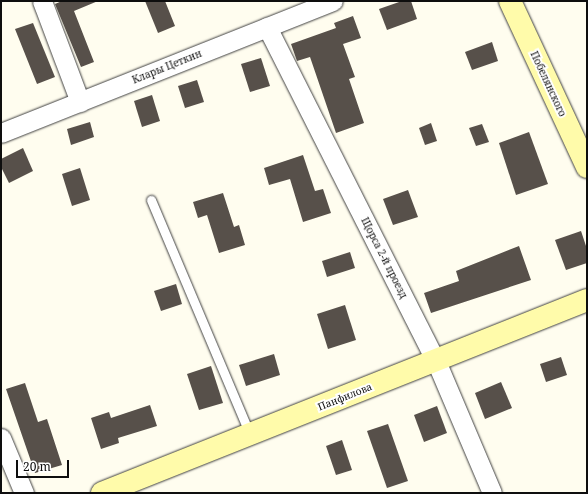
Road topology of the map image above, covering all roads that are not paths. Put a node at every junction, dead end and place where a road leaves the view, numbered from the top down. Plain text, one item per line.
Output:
1 (42, 1) edge
2 (333, 1) edge
3 (510, 1) edge
4 (267, 27) junction
5 (80, 102) junction
6 (1, 133) edge
7 (587, 167) edge
8 (151, 200) dead end
9 (587, 300) edge
10 (436, 361) junction
11 (250, 434) junction
12 (1, 438) edge
13 (24, 493) edge
14 (102, 493) edge
15 (492, 493) edge

1 - 5 street
2 - 4 street, Клары Цеткин
3 - 7 street, Побелянского
4 - 5 street, Клары Цеткин
4 - 10 street, Щорса 2-й проезд
5 - 6 street, Клары Цеткин
8 - 11 lane
9 - 10 street, Панфилова
10 - 11 street, Панфилова
10 - 15 street, Щорса 2-й проезд
11 - 14 street, Панфилова
12 - 13 street

